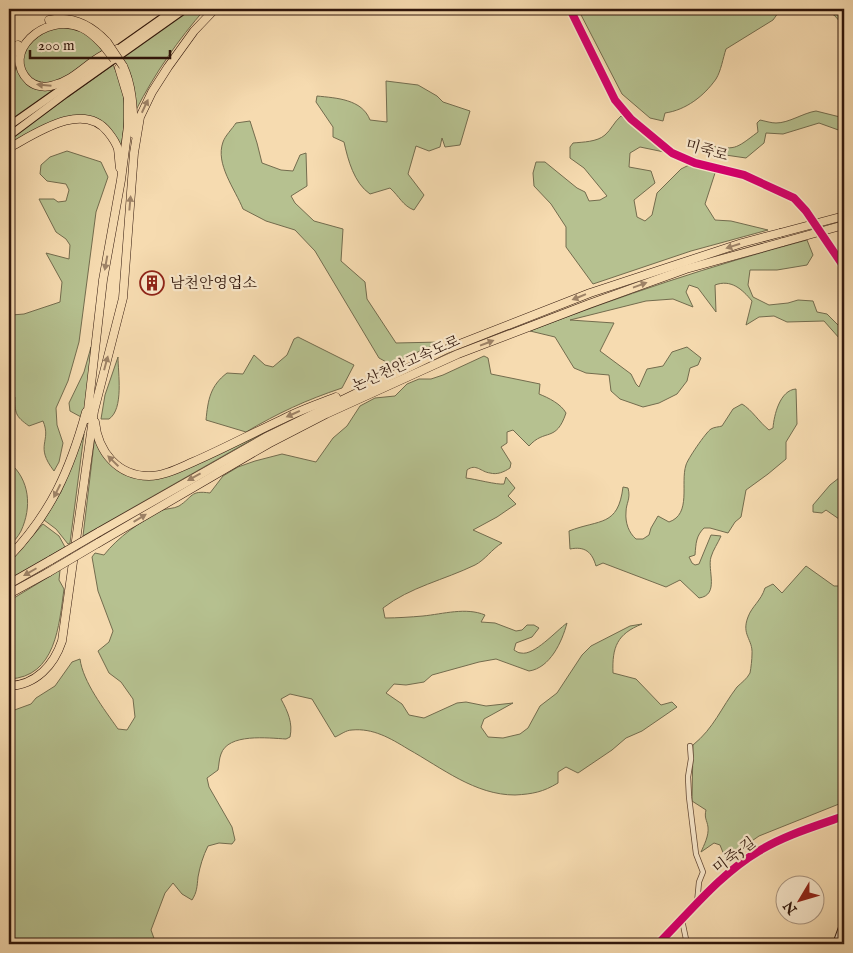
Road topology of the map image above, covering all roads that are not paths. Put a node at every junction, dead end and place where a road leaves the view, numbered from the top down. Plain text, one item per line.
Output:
1 (175, 9) edge
2 (185, 9) edge
3 (215, 9) edge
4 (570, 9) edge
5 (105, 43) junction
6 (119, 52) junction
7 (121, 67) junction
8 (9, 83) edge
9 (9, 126) edge
10 (9, 136) edge
11 (9, 148) edge
12 (134, 153) junction
13 (121, 180) junction
14 (844, 216) edge
15 (844, 225) edge
16 (844, 267) edge
17 (387, 377) junction
18 (91, 396) junction
19 (94, 411) junction
20 (9, 557) edge
21 (9, 584) edge
22 (9, 594) edge
23 (9, 682) edge
24 (9, 686) edge
25 (690, 746) dead end
26 (844, 816) edge
27 (844, 882) edge
28 (696, 904) junction
29 (844, 914) edge
30 (682, 920) junction
31 (844, 922) edge
32 (658, 944) edge
33 (688, 944) edge
34 (836, 944) edge

1 - 6 main road
2 - 6 main road
12 -> 3 highway
4 - 16 street, 미죽로
6 -> 5 highway
5 - 7 highway, bridge
5 - 8 highway
6 - 9 main road
6 - 10 main road
7 - 12 highway
7 - 13 highway
11 - 13 highway
19 -> 12 highway
13 -> 18 highway
14 -> 17 highway, 논산천안고속도로, bridge
22 -> 15 highway, 논산천안고속도로, bridge
17 -> 19 highway
17 -> 21 highway, 논산천안고속도로, bridge
18 -> 20 highway
18 - 23 highway
19 - 24 highway
25 - 28 street
26 - 28 street, 미죽5길
27 - 29 street
28 - 30 street, 미죽5길
30 - 32 street, 미죽5길
30 - 33 street
31 - 34 street

